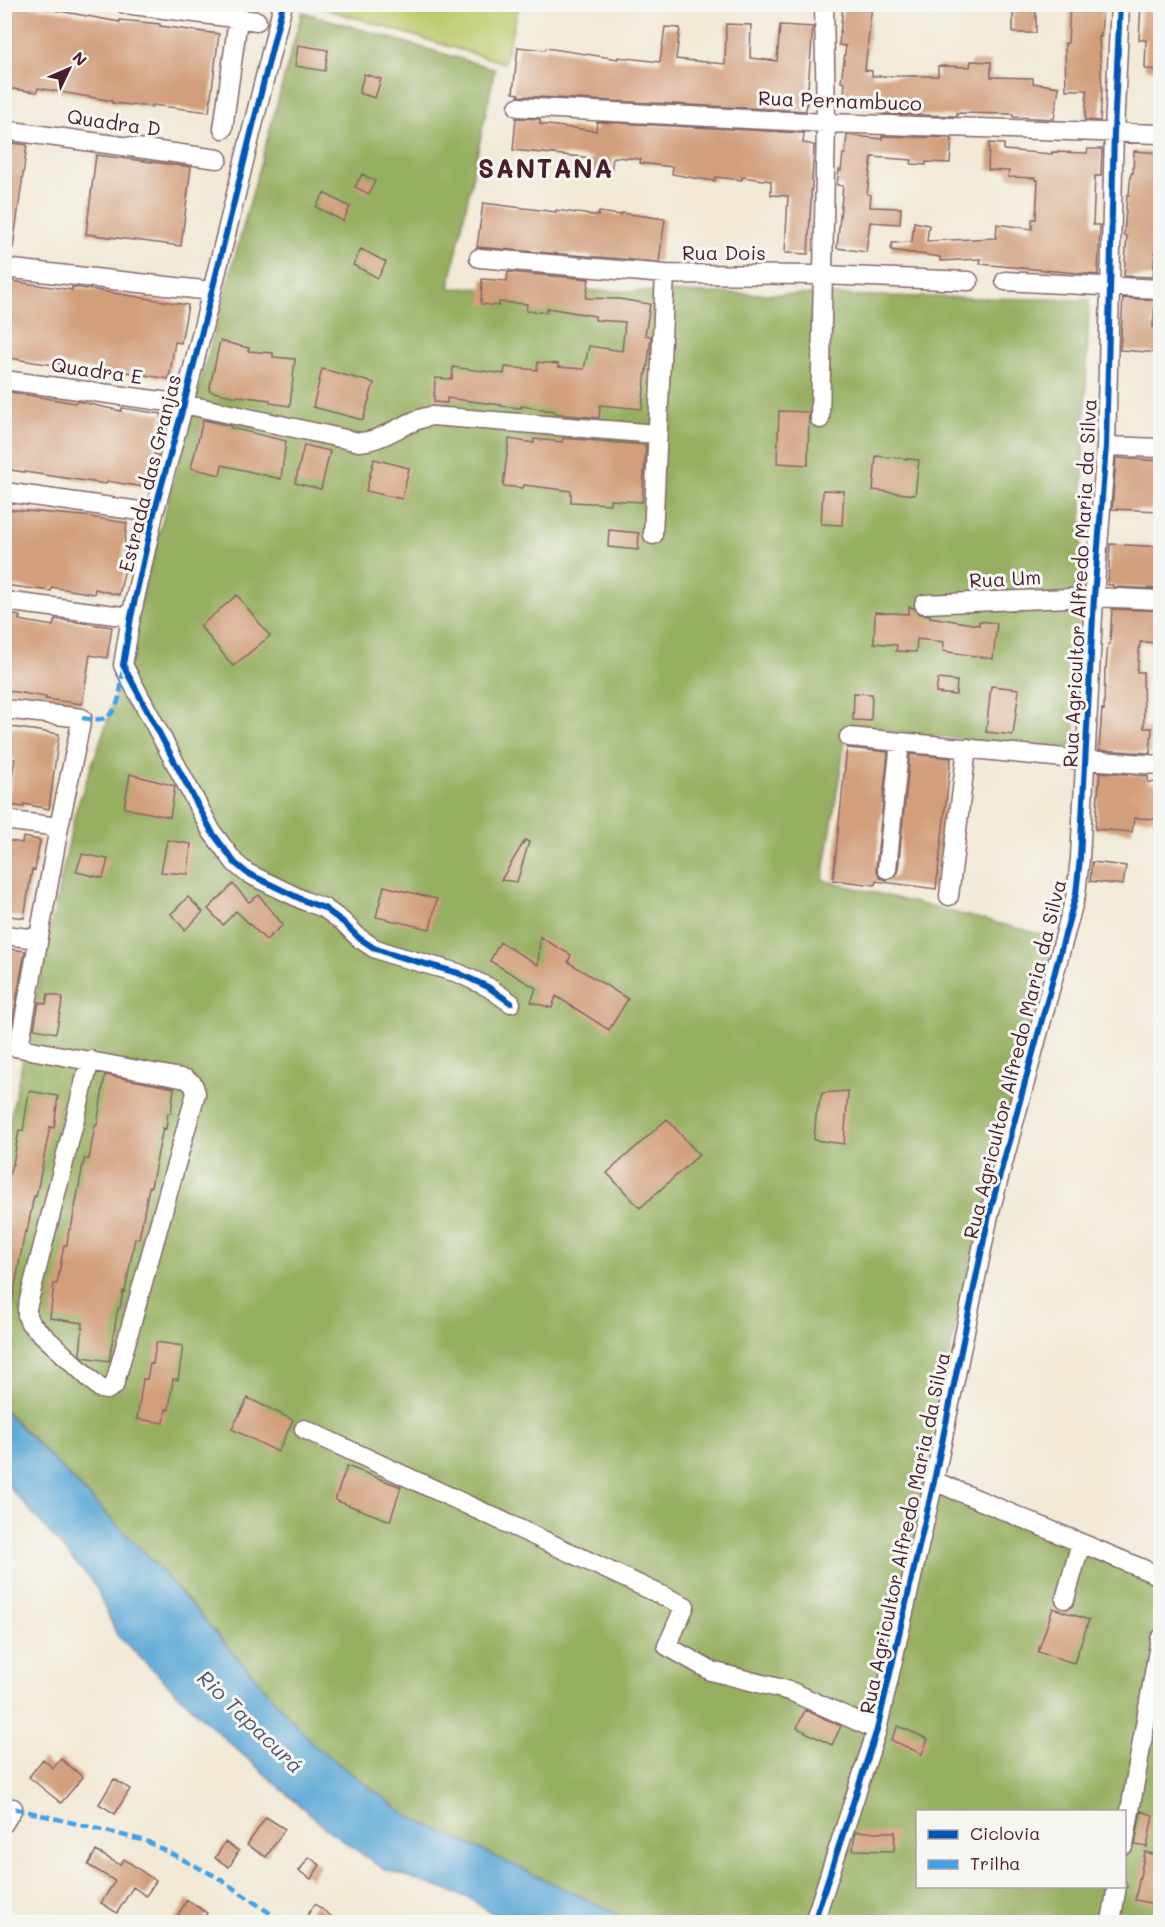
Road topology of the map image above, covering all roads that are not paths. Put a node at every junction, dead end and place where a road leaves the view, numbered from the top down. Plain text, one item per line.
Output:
1 (125, 4) edge
2 (282, 4) edge
3 (824, 4) edge
4 (1120, 4) edge
5 (238, 19) junction
6 (257, 21) dead end
7 (518, 108) dead end
8 (826, 123) junction
9 (223, 129) dead end
10 (4, 130) edge
11 (1114, 132) junction
12 (1161, 134) edge
13 (218, 159) dead end
14 (479, 258) dead end
15 (4, 268) edge
16 (665, 274) junction
17 (823, 275) junction
18 (969, 281) dead end
19 (1005, 281) dead end
20 (1110, 286) junction
21 (1161, 289) edge
22 (212, 291) junction
23 (4, 380) edge
24 (184, 404) junction
25 (820, 419) dead end
26 (657, 434) junction
27 (1106, 446) junction
28 (1161, 448) edge
29 (4, 492) edge
30 (154, 513) junction
31 (653, 535) dead end
32 (1094, 597) junction
33 (1161, 600) edge
34 (4, 601) edge
35 (924, 604) dead end
36 (131, 617) junction
37 (4, 709) edge
38 (849, 737) dead end
39 (900, 742) junction
40 (967, 748) junction
41 (1085, 760) junction
42 (1161, 765) edge
43 (4, 820) edge
44 (59, 827) junction
45 (887, 869) dead end
46 (950, 897) dead end
47 (4, 935) edge
48 (38, 939) junction
49 (511, 1003) dead end
50 (12, 1046) edge
51 (90, 1060) junction
52 (304, 1429) dead end
53 (934, 1481) junction
54 (1081, 1543) junction
55 (1161, 1576) edge
56 (1065, 1599) dead end
57 (1161, 1639) edge
58 (877, 1730) junction
59 (1126, 1839) edge
60 (1117, 1888) edge
61 (814, 1923) edge
62 (1111, 1923) edge

1 - 5 street
2 - 22 street, Estrada das Granjas
3 - 8 street
4 - 11 street, Rua Agricultor Alfredo Maria da Silva
5 - 6 street
5 - 9 street
7 - 8 street, Rua Pernambuco
8 - 11 street, Rua Pernambuco
8 - 17 street
10 - 13 street, Quadra D
11 - 12 street, Rua Pernambuco
11 - 20 street, Rua Agricultor Alfredo Maria da Silva
14 - 16 street, Rua Dois
15 - 22 street
16 - 17 street, Rua Dois
16 - 26 street
17 - 18 street, Rua Dois
17 - 25 street
19 - 20 street
20 - 21 street
20 - 27 street, Rua Agricultor Alfredo Maria da Silva
22 - 24 street, Estrada das Granjas
23 - 24 street, Quadra E
24 - 26 street, Quadra E
24 - 30 street, Estrada das Granjas
26 - 31 street
27 - 28 street
27 - 32 street, Rua Agricultor Alfredo Maria da Silva
29 - 30 street
30 - 36 street, Estrada das Granjas
32 - 33 street, Rua Um
32 - 35 street, Rua Um
32 - 41 street, Rua Agricultor Alfredo Maria da Silva
34 - 36 street
36 - 49 street, Estrada das Granjas
37 - 44 street
38 - 39 street
39 - 40 street
39 - 45 street
40 - 41 street
40 - 46 street
41 - 42 street
41 - 53 street, Rua Agricultor Alfredo Maria da Silva
43 - 44 street
44 - 48 street
47 - 48 street
48 - 50 street
50 - 51 street
51 - 51 street
52 - 58 street
53 - 54 street
53 - 58 street, Rua Agricultor Alfredo Maria da Silva
54 - 55 street
54 - 56 street
57 - 59 street
58 - 61 street, Rua Agricultor Alfredo Maria da Silva
60 - 62 street

